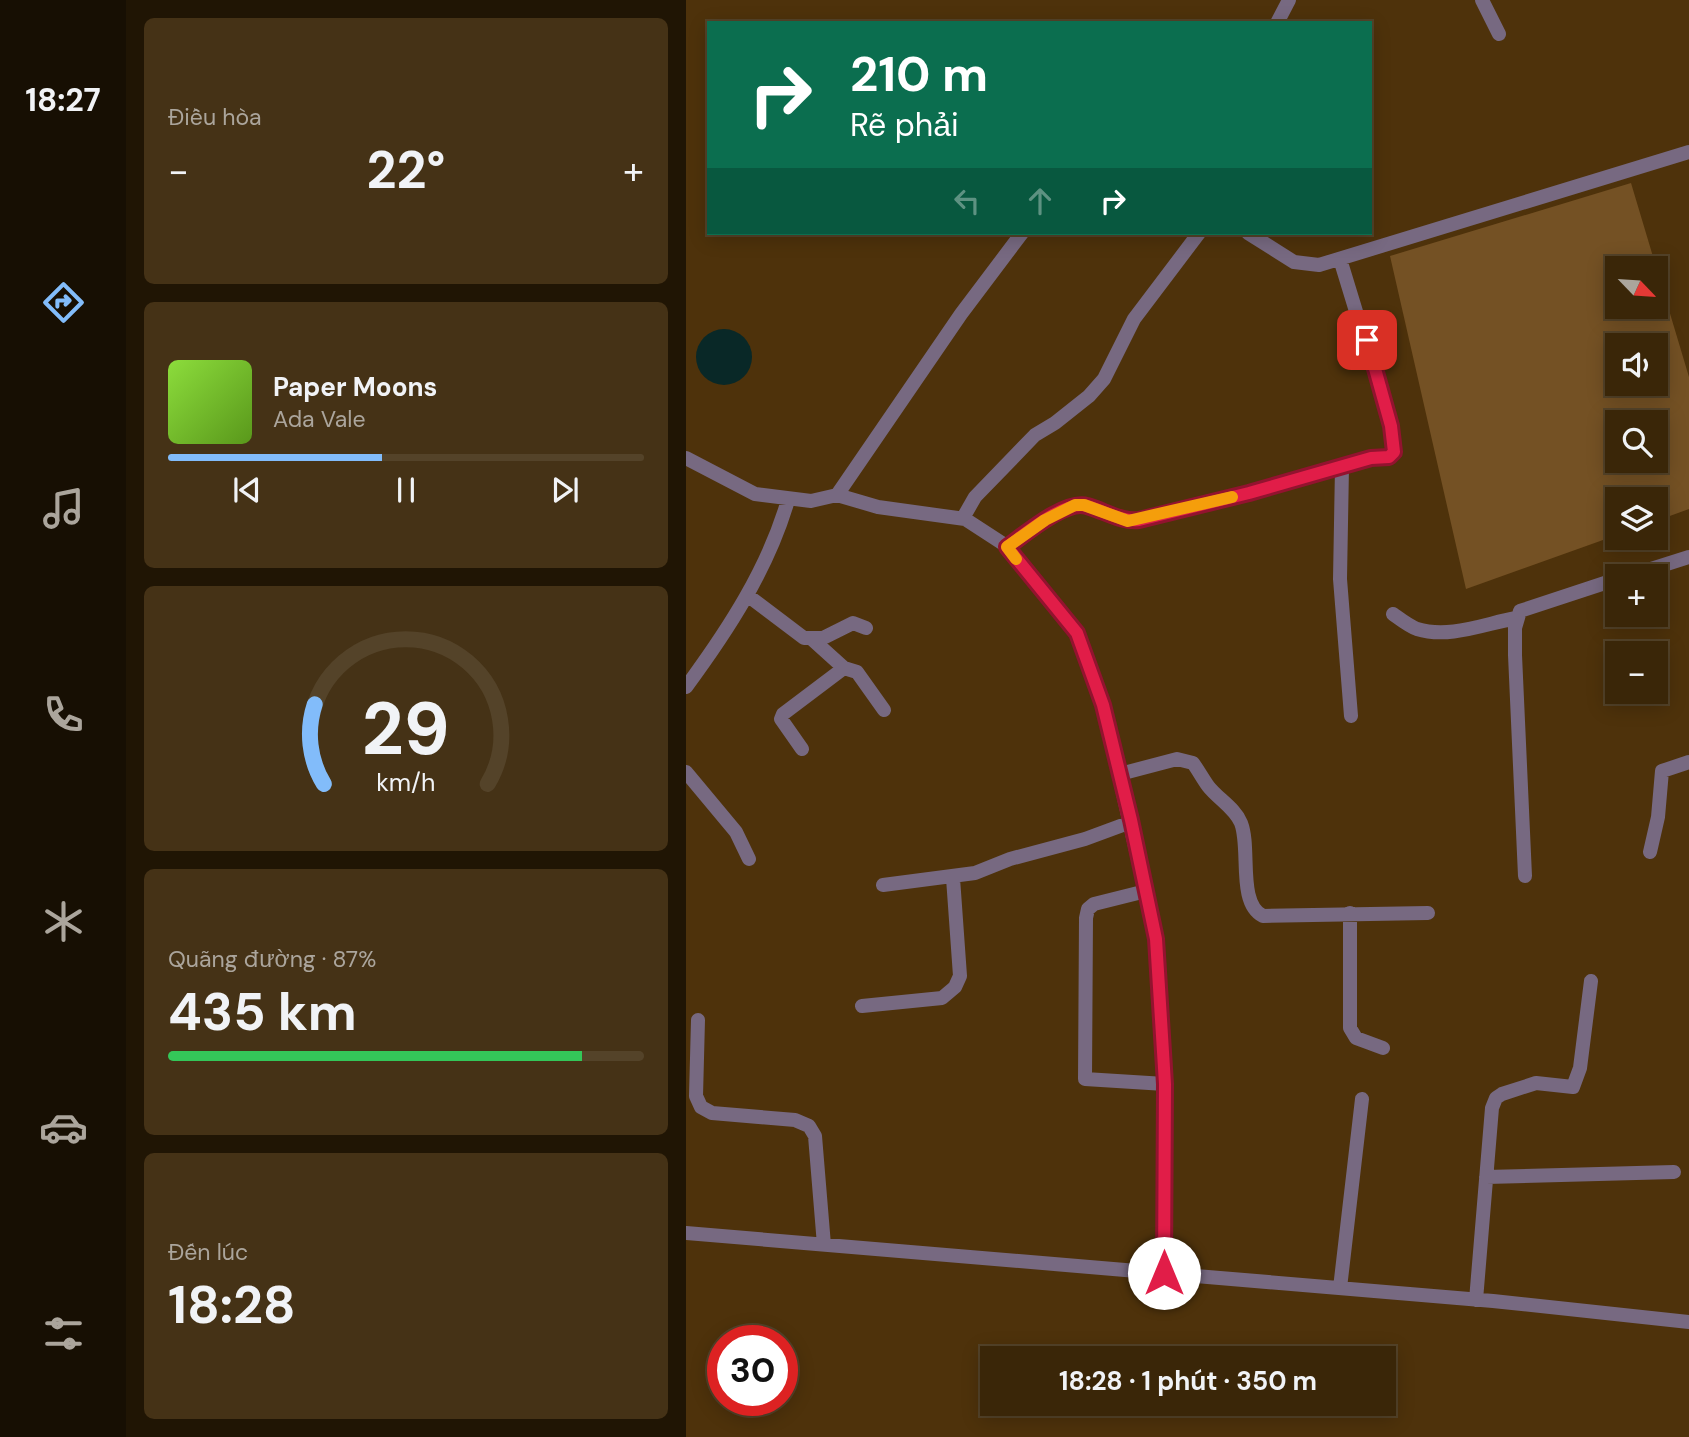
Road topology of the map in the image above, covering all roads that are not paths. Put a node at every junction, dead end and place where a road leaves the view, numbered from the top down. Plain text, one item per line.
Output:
1 (1289, 0) edge
2 (1482, 0) edge
3 (1278, 21) edge
4 (1499, 34) dead end
5 (1689, 152) edge
6 (1020, 235) edge
7 (1197, 235) edge
8 (1251, 235) edge
9 (1340, 259) junction
10 (686, 458) edge
11 (1342, 467) junction
12 (837, 495) junction
13 (788, 500) junction
14 (962, 518) junction
15 (1007, 547) junction
16 (1689, 557) edge
17 (1667, 564) edge
18 (1605, 583) edge
19 (747, 595) junction
20 (1393, 614) dead end
21 (1516, 618) junction
22 (866, 628) dead end
23 (813, 640) junction
24 (844, 668) junction
25 (686, 687) edge
26 (884, 710) dead end
27 (1351, 716) dead end
28 (802, 749) dead end
29 (1689, 762) edge
30 (686, 772) edge
31 (1120, 774) junction
32 (1131, 822) junction
33 (1650, 852) dead end
34 (749, 859) dead end
35 (1525, 876) dead end
36 (953, 878) junction
37 (883, 886) dead end
38 (1146, 891) junction
39 (1350, 913) junction
40 (1429, 913) dead end
41 (1591, 981) dead end
42 (862, 1006) dead end
43 (698, 1020) dead end
44 (1383, 1048) dead end
45 (1165, 1084) junction
46 (1362, 1099) dead end
47 (1674, 1172) dead end
48 (1486, 1177) junction
49 (686, 1233) edge
50 (824, 1245) junction
51 (1164, 1273) junction
52 (1340, 1288) junction
53 (1476, 1300) junction
54 (1689, 1322) edge

1 - 3 street
2 - 4 street
5 - 9 street
6 - 12 street
7 - 14 street
8 - 9 street
9 - 11 street
10 - 13 street
11 - 15 street
11 - 27 street
12 - 13 street
12 - 14 street
13 - 19 street
14 - 15 street
15 - 31 street
16 - 17 street
18 - 21 street
19 - 23 street
19 - 25 street
20 - 21 street
21 - 35 street
22 - 23 street
23 - 24 street
24 - 26 street
24 - 28 street
29 - 33 street
30 - 34 street
31 - 32 street
31 - 39 street
32 - 36 street
32 - 38 street
36 - 37 street
36 - 42 street
38 - 45 street
38 - 45 street
39 - 40 street
39 - 44 street
41 - 48 street
43 - 50 street
45 - 51 street
46 - 52 street
47 - 48 street
48 - 53 street
49 - 50 street
50 - 51 street
51 - 52 street
52 - 53 street
53 - 54 street

